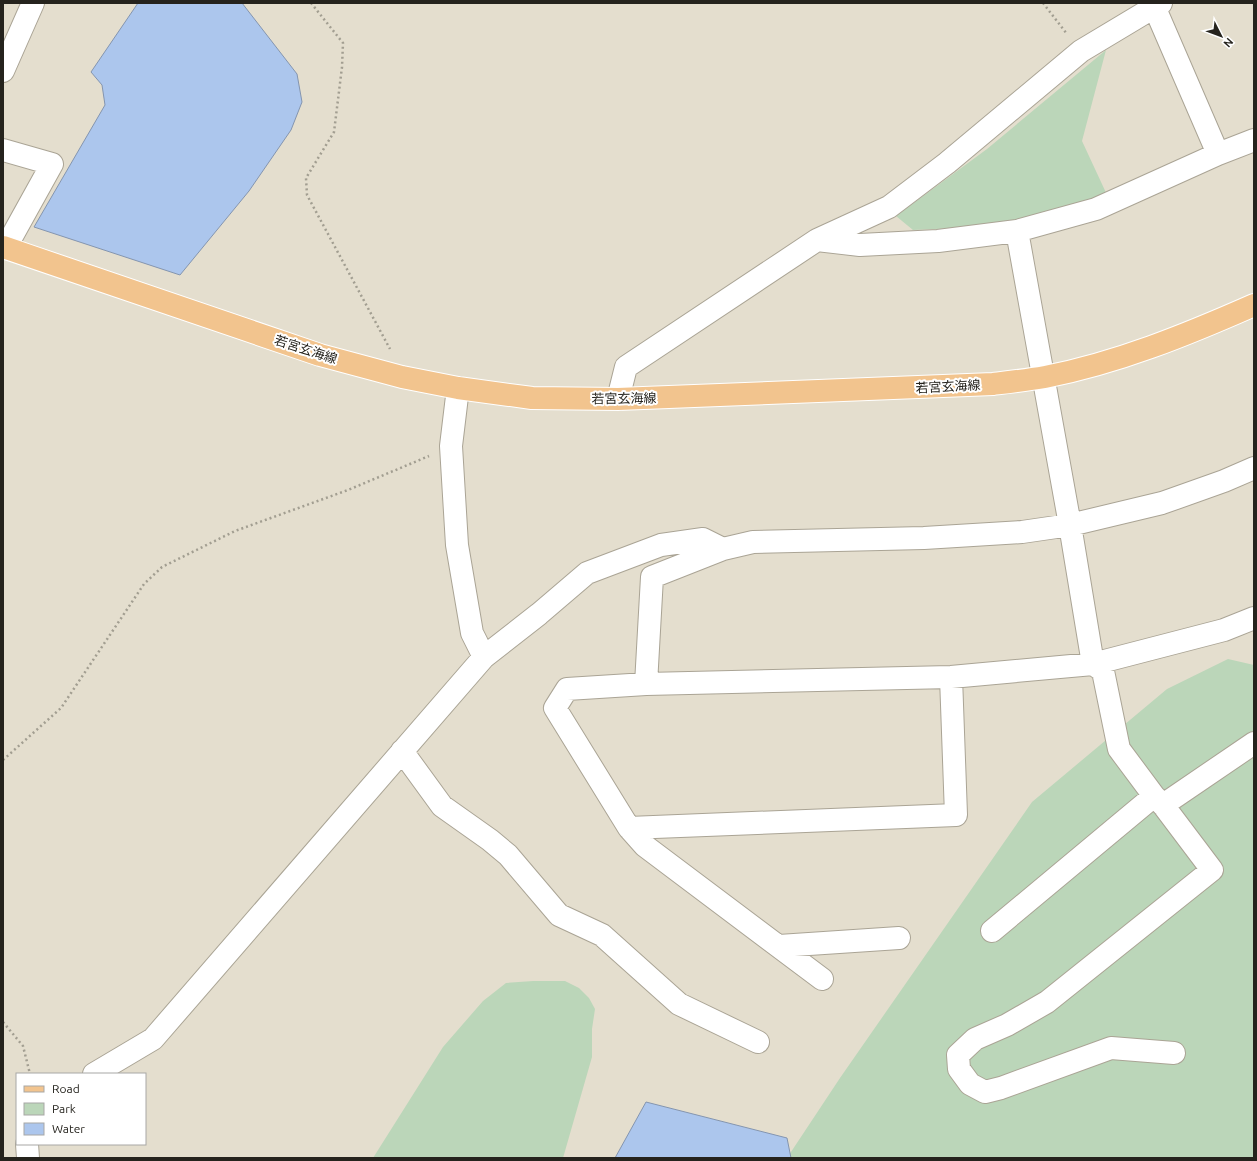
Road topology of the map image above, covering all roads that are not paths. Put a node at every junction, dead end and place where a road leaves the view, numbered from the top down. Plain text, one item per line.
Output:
1 (33, 3) edge
2 (1158, 4) edge
3 (3, 72) edge
4 (1254, 140) edge
5 (3, 150) edge
6 (1218, 154) junction
7 (1017, 231) junction
8 (817, 240) junction
9 (4, 247) edge
10 (1254, 305) edge
11 (1044, 377) junction
12 (458, 388) junction
13 (618, 399) junction
14 (1254, 468) edge
15 (1070, 525) junction
16 (723, 549) junction
17 (1254, 618) edge
18 (484, 657) junction
19 (1093, 664) junction
20 (951, 677) junction
21 (646, 684) junction
22 (1254, 742) edge
23 (402, 751) junction
24 (1159, 800) junction
25 (629, 828) junction
26 (992, 931) dead end
27 (899, 938) dead end
28 (779, 946) junction
29 (822, 979) dead end
30 (758, 1042) dead end
31 (1174, 1052) dead end
32 (96, 1073) edge
33 (27, 1145) edge
34 (28, 1158) edge

1 - 3 street
2 - 6 street
2 - 8 street
4 - 6 street
5 - 9 street
6 - 7 street
7 - 8 street
7 - 11 street
8 - 13 street
9 - 12 main road, 若宮玄海線
10 - 11 main road, 若宮玄海線
11 - 13 main road, 若宮玄海線
11 - 15 street
12 - 13 main road, 若宮玄海線
12 - 18 street
14 - 15 street
15 - 16 street
15 - 19 street
16 - 18 street
16 - 21 street
17 - 19 street
18 - 23 street
19 - 20 street
19 - 24 street
20 - 21 street
20 - 25 street
21 - 25 street
22 - 24 street
23 - 30 street
23 - 32 street
24 - 26 street
24 - 31 street
25 - 28 street
27 - 28 street
28 - 29 street
33 - 34 street

